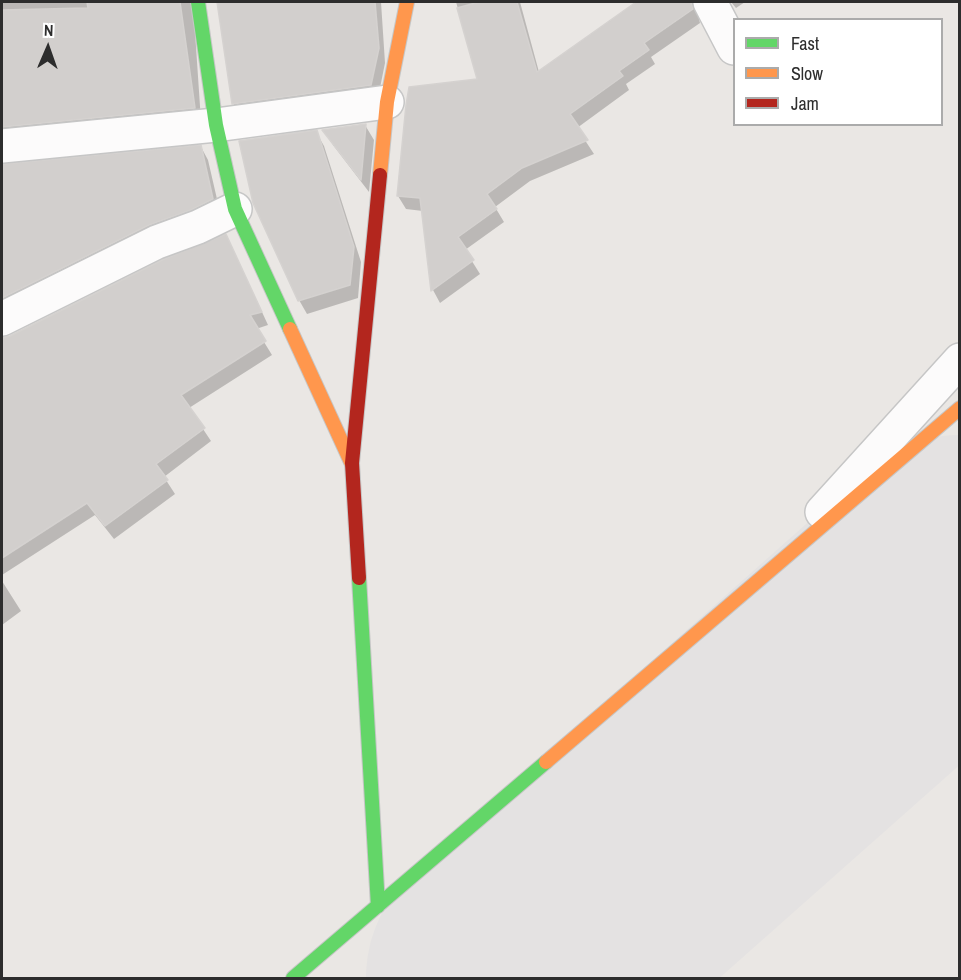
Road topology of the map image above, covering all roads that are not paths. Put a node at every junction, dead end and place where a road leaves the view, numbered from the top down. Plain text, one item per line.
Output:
1 (198, 2) edge
2 (407, 2) edge
3 (710, 2) edge
4 (733, 44) edge
5 (387, 102) junction
6 (216, 125) junction
7 (2, 146) edge
8 (235, 209) junction
9 (2, 319) edge
10 (960, 360) edge
11 (960, 408) edge
12 (352, 463) junction
13 (767, 572) junction
14 (378, 906) junction
15 (293, 978) edge

1 - 6 street
2 - 5 street
3 - 4 street
5 - 6 street
5 - 12 street
6 - 7 street
6 - 8 street
8 - 9 street
8 - 12 street
10 - 13 street
11 - 13 street
12 - 14 street
13 - 14 street
14 - 15 street

